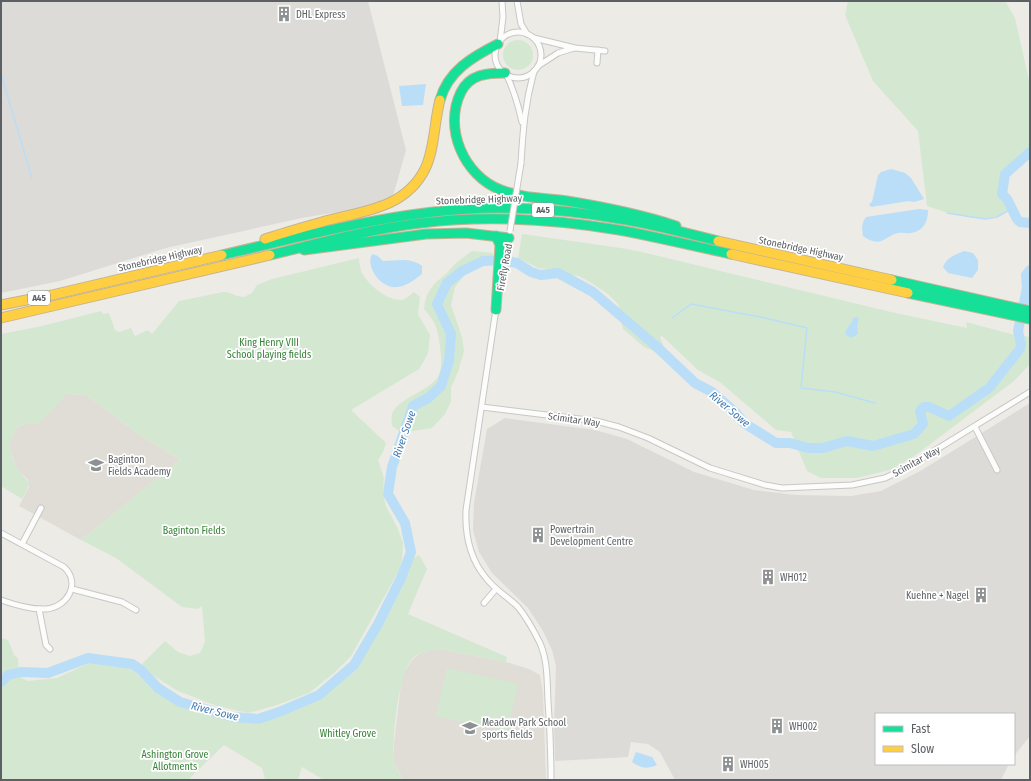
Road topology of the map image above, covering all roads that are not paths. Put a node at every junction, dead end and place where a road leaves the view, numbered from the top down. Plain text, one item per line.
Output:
1 (502, 1) edge
2 (517, 1) edge
3 (527, 34) junction
4 (533, 37) junction
5 (499, 43) junction
6 (575, 48) junction
7 (598, 50) junction
8 (606, 50) dead end
9 (597, 63) dead end
10 (538, 66) junction
11 (534, 71) junction
12 (506, 74) junction
13 (523, 126) junction
14 (507, 240) junction
15 (713, 240) junction
16 (233, 253) junction
17 (274, 253) junction
18 (1, 306) edge
19 (496, 310) joint
20 (1030, 310) edge
21 (1009, 313) junction
22 (1, 318) edge
23 (1030, 319) edge
24 (1030, 324) edge
25 (1030, 392) edge
26 (482, 407) junction
27 (975, 427) junction
28 (997, 470) dead end
29 (41, 508) dead end
30 (1, 533) edge
31 (22, 544) junction
32 (72, 589) junction
33 (496, 589) junction
34 (1, 600) edge
35 (484, 603) dead end
36 (39, 609) junction
37 (136, 610) dead end
38 (50, 649) dead end
39 (551, 780) edge

1 - 5 street
2 - 3 street
3 - 4 street
3 - 5 street
4 - 6 street
4 - 10 street
5 - 12 street
5 - 16 highway
6 - 7 street
6 - 10 street
7 - 8 street
7 - 9 street
10 - 11 street
11 - 12 street
11 - 13 street, Firefly Road
12 - 13 street, Firefly Road
12 - 15 highway
13 - 14 street, Firefly Road, bridge
14 - 17 highway
14 - 19 highway
15 - 16 highway, Stonebridge Highway / A45
15 - 21 highway, Stonebridge Highway / A45
16 - 18 highway, Stonebridge Highway / A45
17 - 21 highway, Stonebridge Highway / A45
17 - 22 highway, Stonebridge Highway / A45
19 - 26 street
20 - 21 highway
21 - 23 highway, Stonebridge Highway / A45
21 - 24 highway
25 - 27 street, Scimitar Way
26 - 27 street, Scimitar Way
26 - 33 street
27 - 28 street
29 - 31 street
30 - 31 street
31 - 32 street
32 - 36 street
32 - 37 street
33 - 35 street
33 - 39 street
34 - 36 street
36 - 38 street

